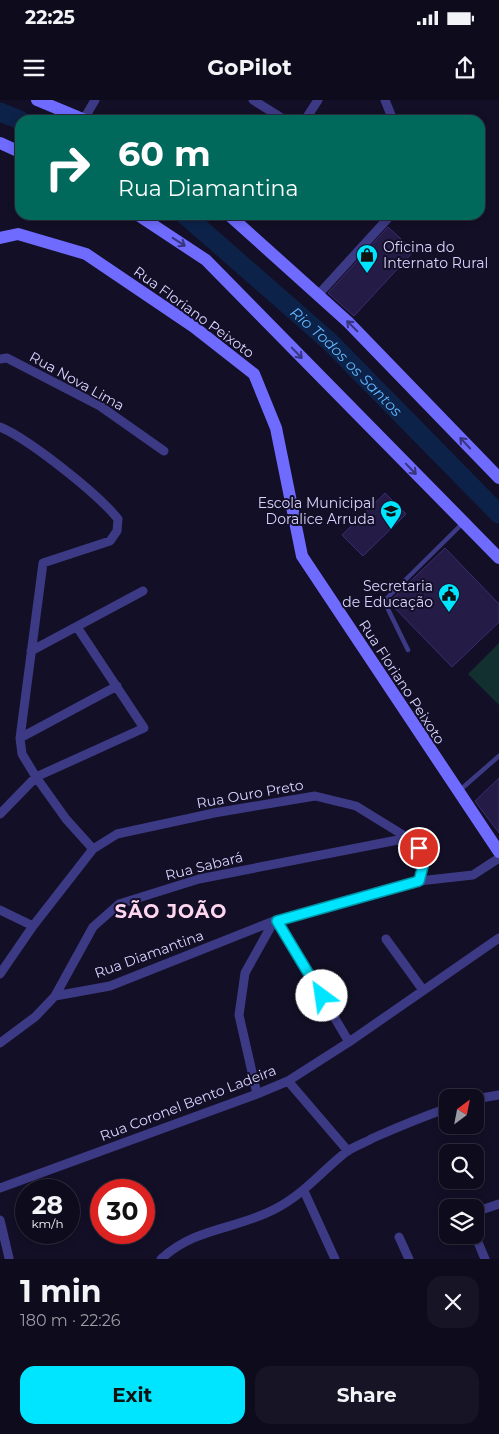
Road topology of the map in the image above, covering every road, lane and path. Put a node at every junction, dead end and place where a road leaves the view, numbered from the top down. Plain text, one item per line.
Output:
1 (37, 100) edge
2 (94, 100) edge
3 (253, 100) edge
4 (318, 100) edge
5 (384, 100) edge
6 (72, 115) edge
7 (86, 115) edge
8 (276, 115) edge
9 (309, 115) edge
10 (391, 115) edge
11 (0, 143) edge
12 (15, 150) edge
13 (146, 220) edge
14 (239, 220) edge
15 (386, 220) edge
16 (0, 238) edge
17 (318, 295) junction
18 (0, 359) edge
19 (0, 427) edge
20 (164, 451) dead end
21 (499, 478) edge
22 (464, 522) junction
23 (499, 558) edge
24 (143, 591) dead end
25 (77, 627) junction
26 (408, 650) dead end
27 (31, 651) junction
28 (117, 686) junction
29 (20, 738) junction
30 (499, 756) edge
31 (36, 777) junction
32 (457, 792) junction
33 (0, 814) edge
34 (408, 838) junction
35 (93, 849) junction
36 (499, 852) edge
37 (499, 858) edge
38 (419, 881) junction
39 (0, 910) edge
40 (276, 921) junction
41 (33, 926) junction
42 (499, 938) edge
43 (386, 939) dead end
44 (0, 974) edge
45 (423, 990) junction
46 (55, 996) junction
47 (350, 1042) junction
48 (0, 1043) edge
49 (288, 1080) junction
50 (257, 1094) junction
51 (499, 1095) edge
52 (484, 1098) edge
53 (439, 1111) edge
54 (348, 1151) junction
55 (0, 1188) edge
56 (304, 1191) junction
57 (499, 1204) edge
58 (484, 1209) edge
59 (0, 1220) edge
60 (399, 1237) dead end
61 (479, 1244) edge
62 (8, 1258) edge
63 (161, 1259) edge
64 (335, 1259) edge
65 (409, 1259) edge
66 (485, 1259) edge

1 - 6 street
2 - 7 street
3 - 8 street
4 - 9 street
5 - 10 street
11 - 12 street
13 -> 22 street
14 - 17 street
15 - 17 street
16 - 32 street, Rua Floriano Peixoto
21 -> 17 street
18 - 20 street, Rua Nova Lima
19 - 27 street
22 - 23 street
22 - 26 lane
24 - 25 street
25 - 27 street
25 - 28 street
27 - 29 street
28 - 29 street
28 - 31 street
29 - 31 street
30 - 32 lane
31 - 33 street
31 - 35 street
32 - 36 street, Rua Floriano Peixoto
34 - 35 street, Rua Ouro Preto
34 - 38 street
34 - 46 street, Rua Sabará
35 - 41 street
37 - 38 street, Rua Diamantina
38 - 40 street, Rua Diamantina
39 - 41 street
40 - 46 street, Rua Diamantina
40 - 47 street
40 - 50 street
41 - 44 street
42 - 45 street, Rua Coronel Bento Ladeira
43 - 45 street
45 - 47 street, Rua Coronel Bento Ladeira
46 - 48 street, Rua Sabará
47 - 49 street, Rua Coronel Bento Ladeira
49 - 50 street, Rua Coronel Bento Ladeira
49 - 54 street
50 - 55 street, Rua Coronel Bento Ladeira
51 - 52 street
53 - 54 street
54 - 56 street
56 - 63 street
56 - 64 street
57 - 58 street
59 - 62 street
60 - 65 street
61 - 66 street

